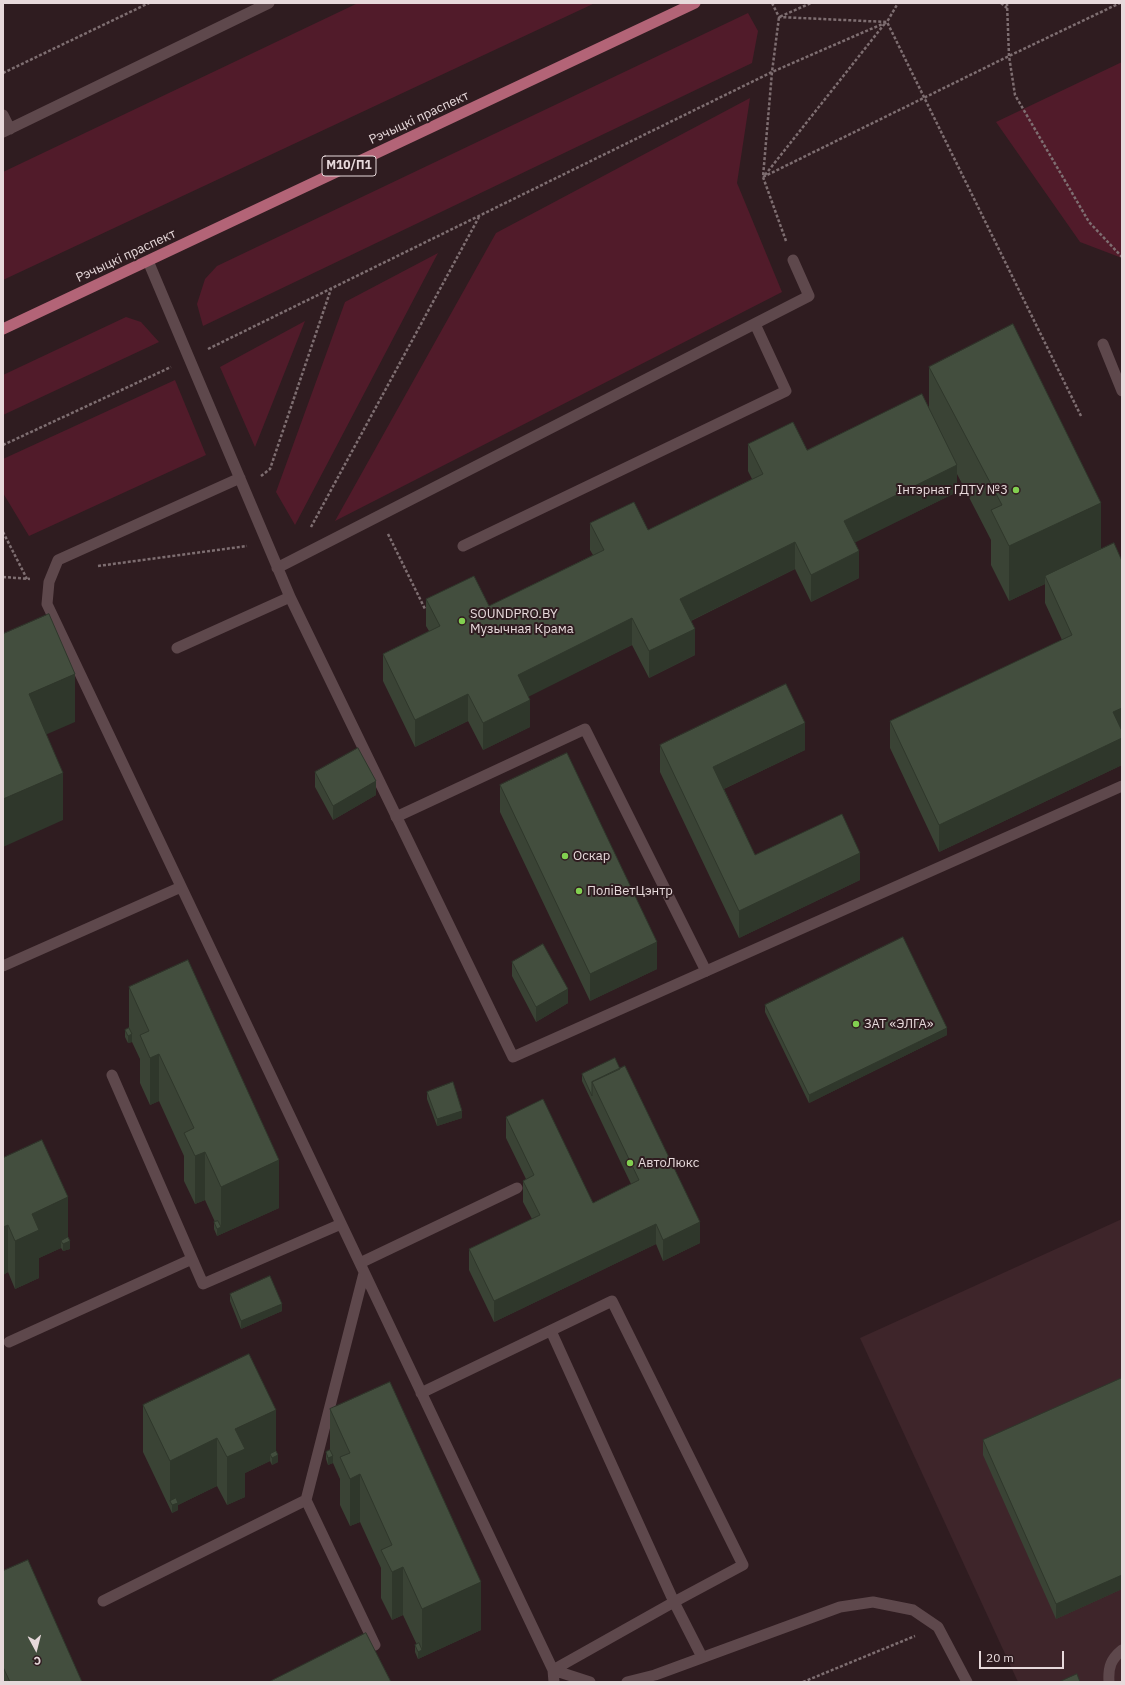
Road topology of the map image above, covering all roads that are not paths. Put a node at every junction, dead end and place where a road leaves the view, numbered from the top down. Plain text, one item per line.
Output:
1 (269, 3) edge
2 (695, 3) edge
3 (3, 115) edge
4 (7, 130) edge
5 (793, 260) road end
6 (148, 261) junction
7 (755, 324) junction
8 (3, 329) edge
9 (1103, 344) dead end
10 (1122, 391) edge
11 (240, 478) junction
12 (463, 546) dead end
13 (277, 568) junction
14 (290, 597) junction
15 (177, 648) dead end
16 (1122, 786) edge
17 (396, 817) junction
18 (181, 887) junction
19 (3, 966) edge
20 (706, 971) junction
21 (112, 1075) dead end
22 (517, 1188) dead end
23 (341, 1224) junction
24 (192, 1259) junction
25 (362, 1268) junction
26 (551, 1331) junction
27 (9, 1342) dead end
28 (421, 1393) junction
29 (306, 1500) junction
30 (103, 1601) dead end
31 (674, 1602) junction
32 (375, 1645) dead end
33 (1122, 1650) edge
34 (702, 1657) junction
35 (553, 1670) junction
36 (554, 1682) edge
37 (590, 1682) edge
38 (626, 1682) edge
39 (967, 1682) edge
40 (1109, 1682) edge

1 - 4 street
2 - 6 main road, Рэчыцкі праспект / М10/П1
3 - 4 street
5 - 7 street
6 - 8 main road, Рэчыцкі праспект / М10/П1
6 - 11 street
7 - 12 street
7 - 13 street
9 - 10 street
11 - 13 street
11 - 18 street
13 - 14 street
14 - 15 street
14 - 17 street
16 - 20 street
17 - 20 street
17 - 20 street
18 - 19 street
18 - 23 street
21 - 24 street
22 - 25 street
23 - 24 street
23 - 25 street
24 - 27 street
25 - 28 street
25 - 29 street
26 - 28 street
26 - 31 street
26 - 31 street
28 - 35 street
29 - 30 street
29 - 32 street
31 - 34 street
31 - 35 street
33 - 40 street
34 - 38 street
34 - 39 street
35 - 36 street
35 - 37 street

